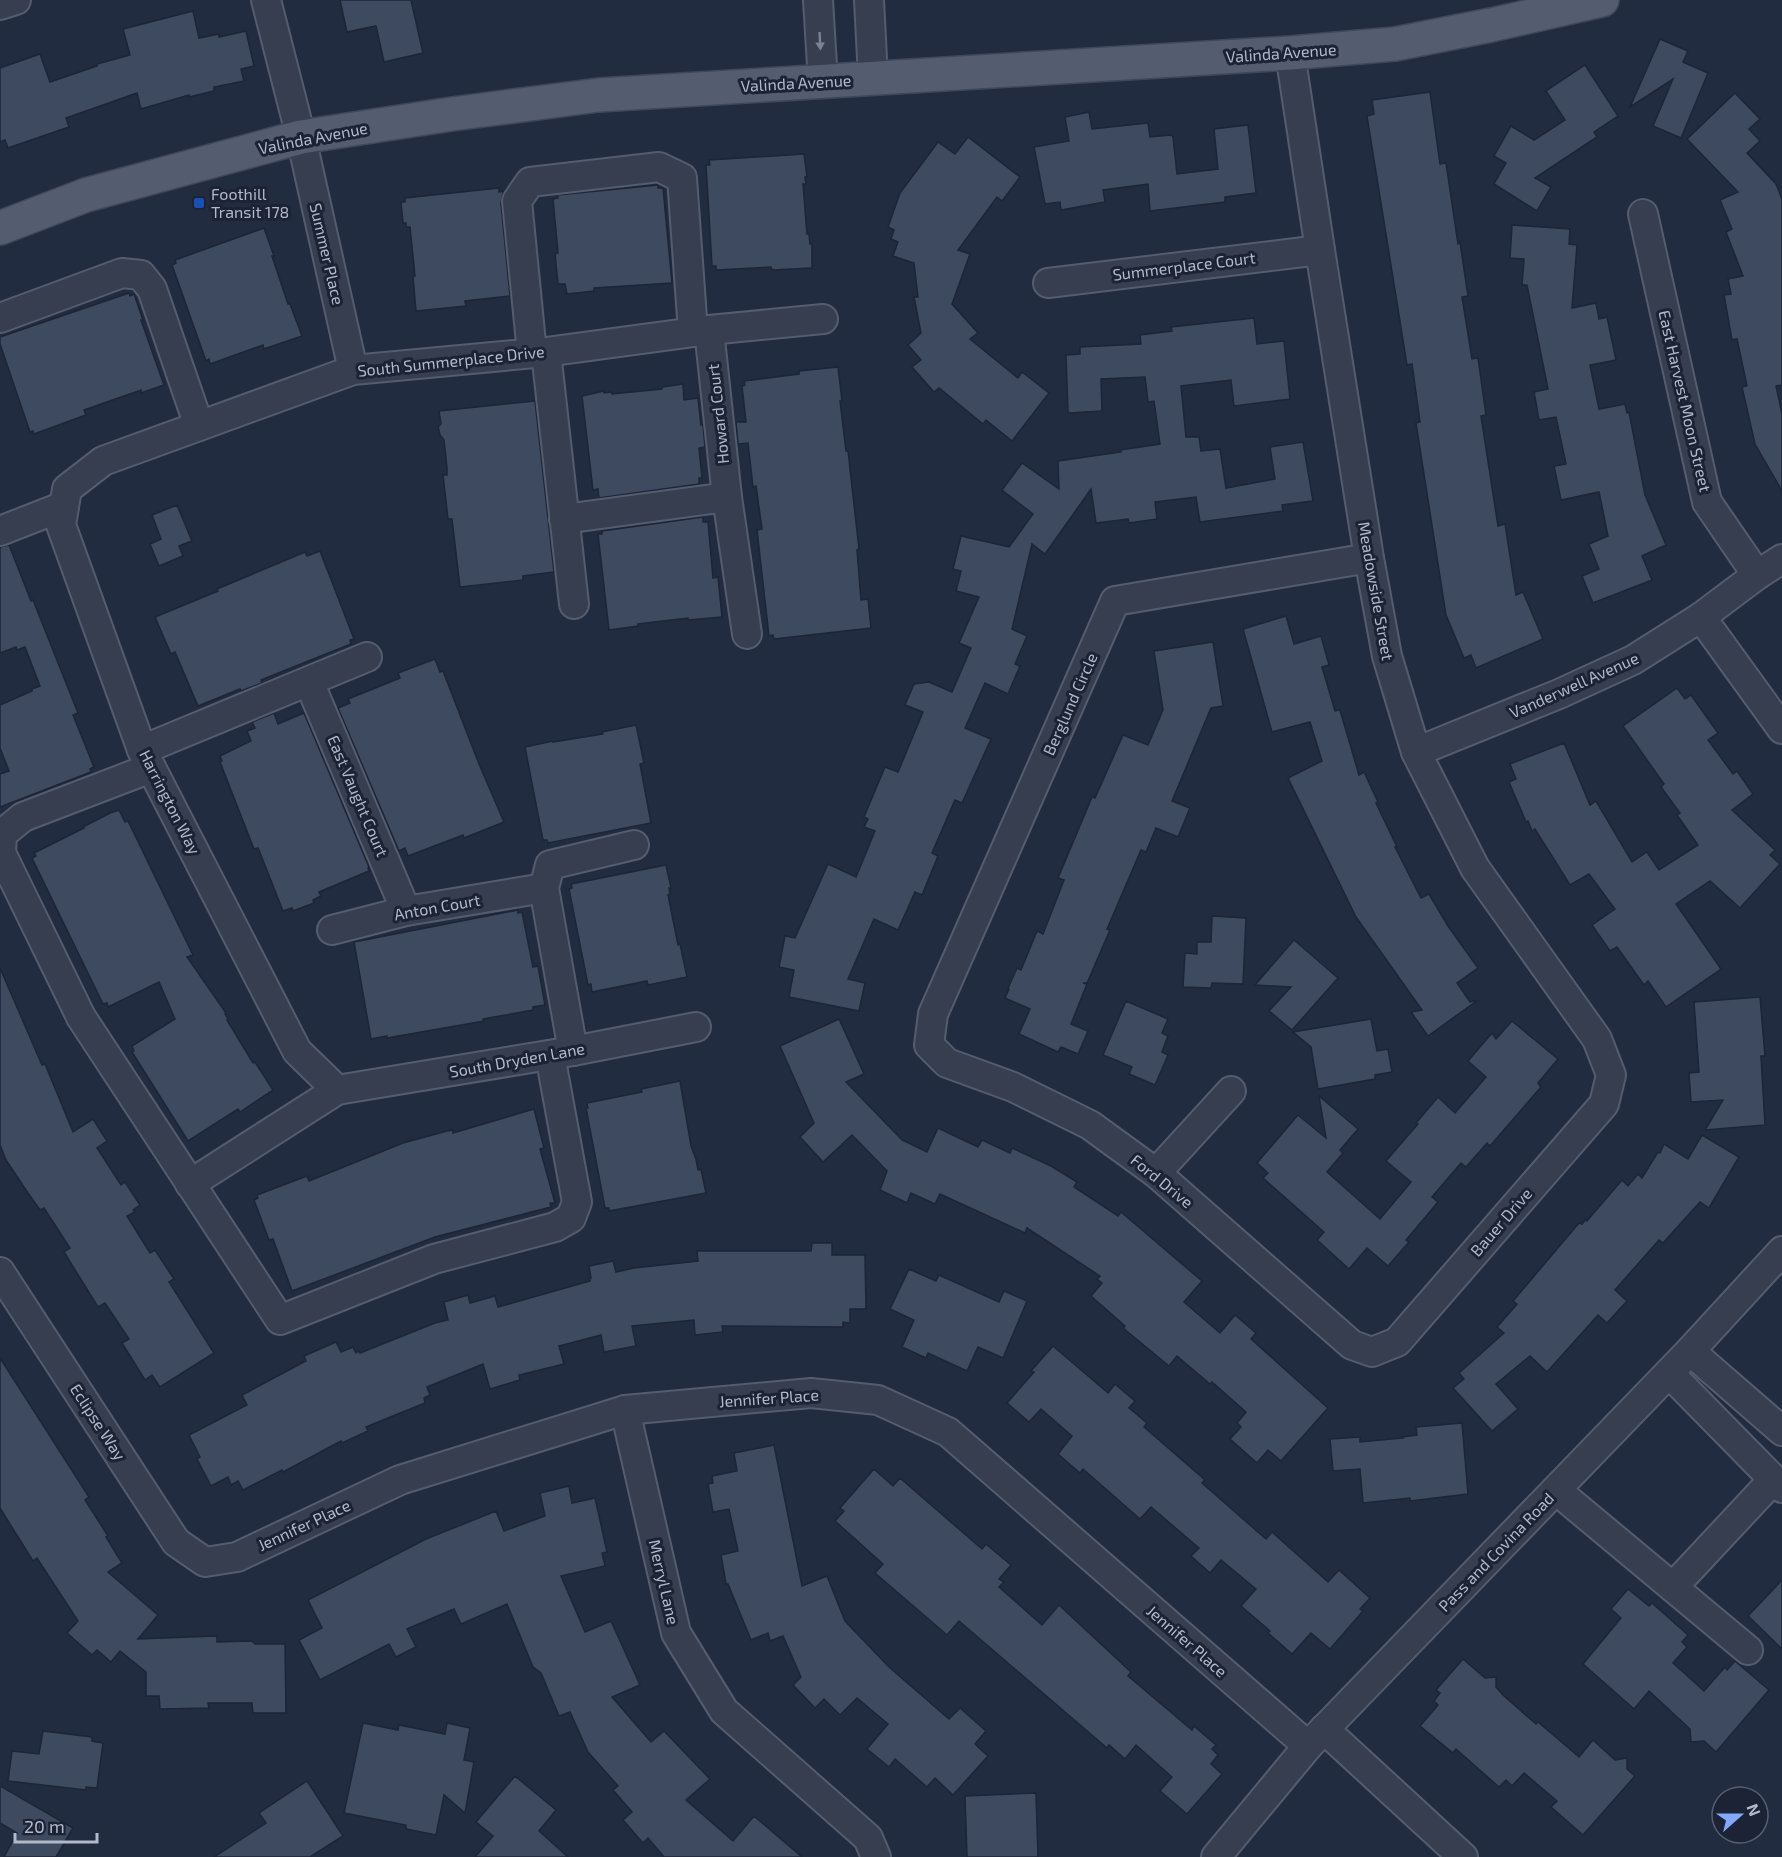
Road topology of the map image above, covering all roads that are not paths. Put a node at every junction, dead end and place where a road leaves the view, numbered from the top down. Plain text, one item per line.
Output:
1 (16, 0) edge
2 (266, 0) edge
3 (818, 0) edge
4 (869, 0) edge
5 (1602, 0) edge
6 (0, 5) edge
7 (1290, 53) junction
8 (873, 78) junction
9 (823, 82) junction
10 (301, 137) junction
11 (1643, 214) dead end
12 (0, 228) edge
13 (1320, 250) junction
14 (1048, 283) dead end
15 (0, 318) edge
16 (823, 319) dead end
17 (701, 331) junction
18 (539, 353) junction
19 (353, 370) junction
20 (200, 426) junction
21 (66, 497) junction
22 (727, 497) junction
23 (564, 519) junction
24 (0, 531) edge
25 (1369, 558) junction
26 (1782, 559) edge
27 (1757, 575) junction
28 (574, 604) dead end
29 (1701, 617) junction
30 (747, 634) dead end
31 (367, 657) dead end
32 (309, 682) junction
33 (1782, 729) edge
34 (1416, 752) junction
35 (147, 759) junction
36 (634, 845) dead end
37 (544, 888) junction
38 (406, 911) junction
39 (332, 930) dead end
40 (696, 1027) dead end
41 (928, 1045) joint
42 (562, 1053) junction
43 (1611, 1076) joint
44 (337, 1090) junction
45 (1232, 1091) dead end
46 (1156, 1173) junction
47 (190, 1184) junction
48 (1782, 1251) edge
49 (0, 1272) edge
50 (1690, 1351) junction
51 (1372, 1352) joint
52 (1669, 1373) junction
53 (625, 1410) junction
54 (1782, 1431) edge
55 (1777, 1484) edge
56 (1556, 1490) junction
57 (205, 1562) joint
58 (1673, 1587) junction
59 (1748, 1650) dead end
60 (1316, 1738) junction
61 (876, 1857) edge
62 (1216, 1857) edge
63 (1463, 1857) edge

1 - 6 street
2 - 10 street, Summer Place
3 -> 9 street
4 - 8 street
5 - 7 main road, Valinda Avenue
7 - 8 main road, Valinda Avenue
7 - 13 street, Meadowside Street
8 - 9 main road, Valinda Avenue
9 - 10 main road, Valinda Avenue
10 - 12 main road, Valinda Avenue
10 - 19 street, Summer Place
11 - 27 street, East Harvest Moon Street
13 - 14 street, Summerplace Court
13 - 25 street, Meadowside Street
15 - 20 street
16 - 17 street, South Summerplace Drive
17 - 18 street, South Summerplace Drive
17 - 18 street, Howard Court
17 - 22 street, Howard Court
18 - 19 street, South Summerplace Drive
18 - 23 street
19 - 20 street, South Summerplace Drive
20 - 21 street, South Summerplace Drive
21 - 24 street, South Summerplace Drive
21 - 35 street, Harrington Way
22 - 23 street
22 - 30 street, Howard Court
23 - 28 street
25 - 34 street, Meadowside Street
25 - 41 street, Berglund Circle
26 - 27 street, Vanderwell Avenue
27 - 29 street, Vanderwell Avenue
29 - 33 street
29 - 34 street, Vanderwell Avenue
31 - 32 street
32 - 35 street
32 - 38 street, East Vaught Court
34 - 43 street, Meadowside Street
35 - 44 street, Harrington Way
35 - 47 street
36 - 37 street
37 - 38 street, Anton Court
37 - 42 street
38 - 39 street, Anton Court
40 - 42 street, South Dryden Lane
41 - 46 street, Ford Drive
42 - 44 street, South Dryden Lane
42 - 47 street
43 - 51 street, Bauer Drive
44 - 47 street
45 - 46 street
46 - 51 street, Ford Drive
48 - 50 street, Pass and Covina Road
49 - 57 street, Eclipse Way
50 - 52 street, Pass and Covina Road
50 - 54 street
52 - 55 street
52 - 56 street, Pass and Covina Road
53 - 57 street, Jennifer Place
53 - 60 street, Jennifer Place
53 - 61 street, Merryl Lane
55 - 58 street
56 - 58 street
56 - 60 street, Pass and Covina Road
58 - 59 street
60 - 62 street, Pass and Covina Road
60 - 63 street, Jennifer Place

